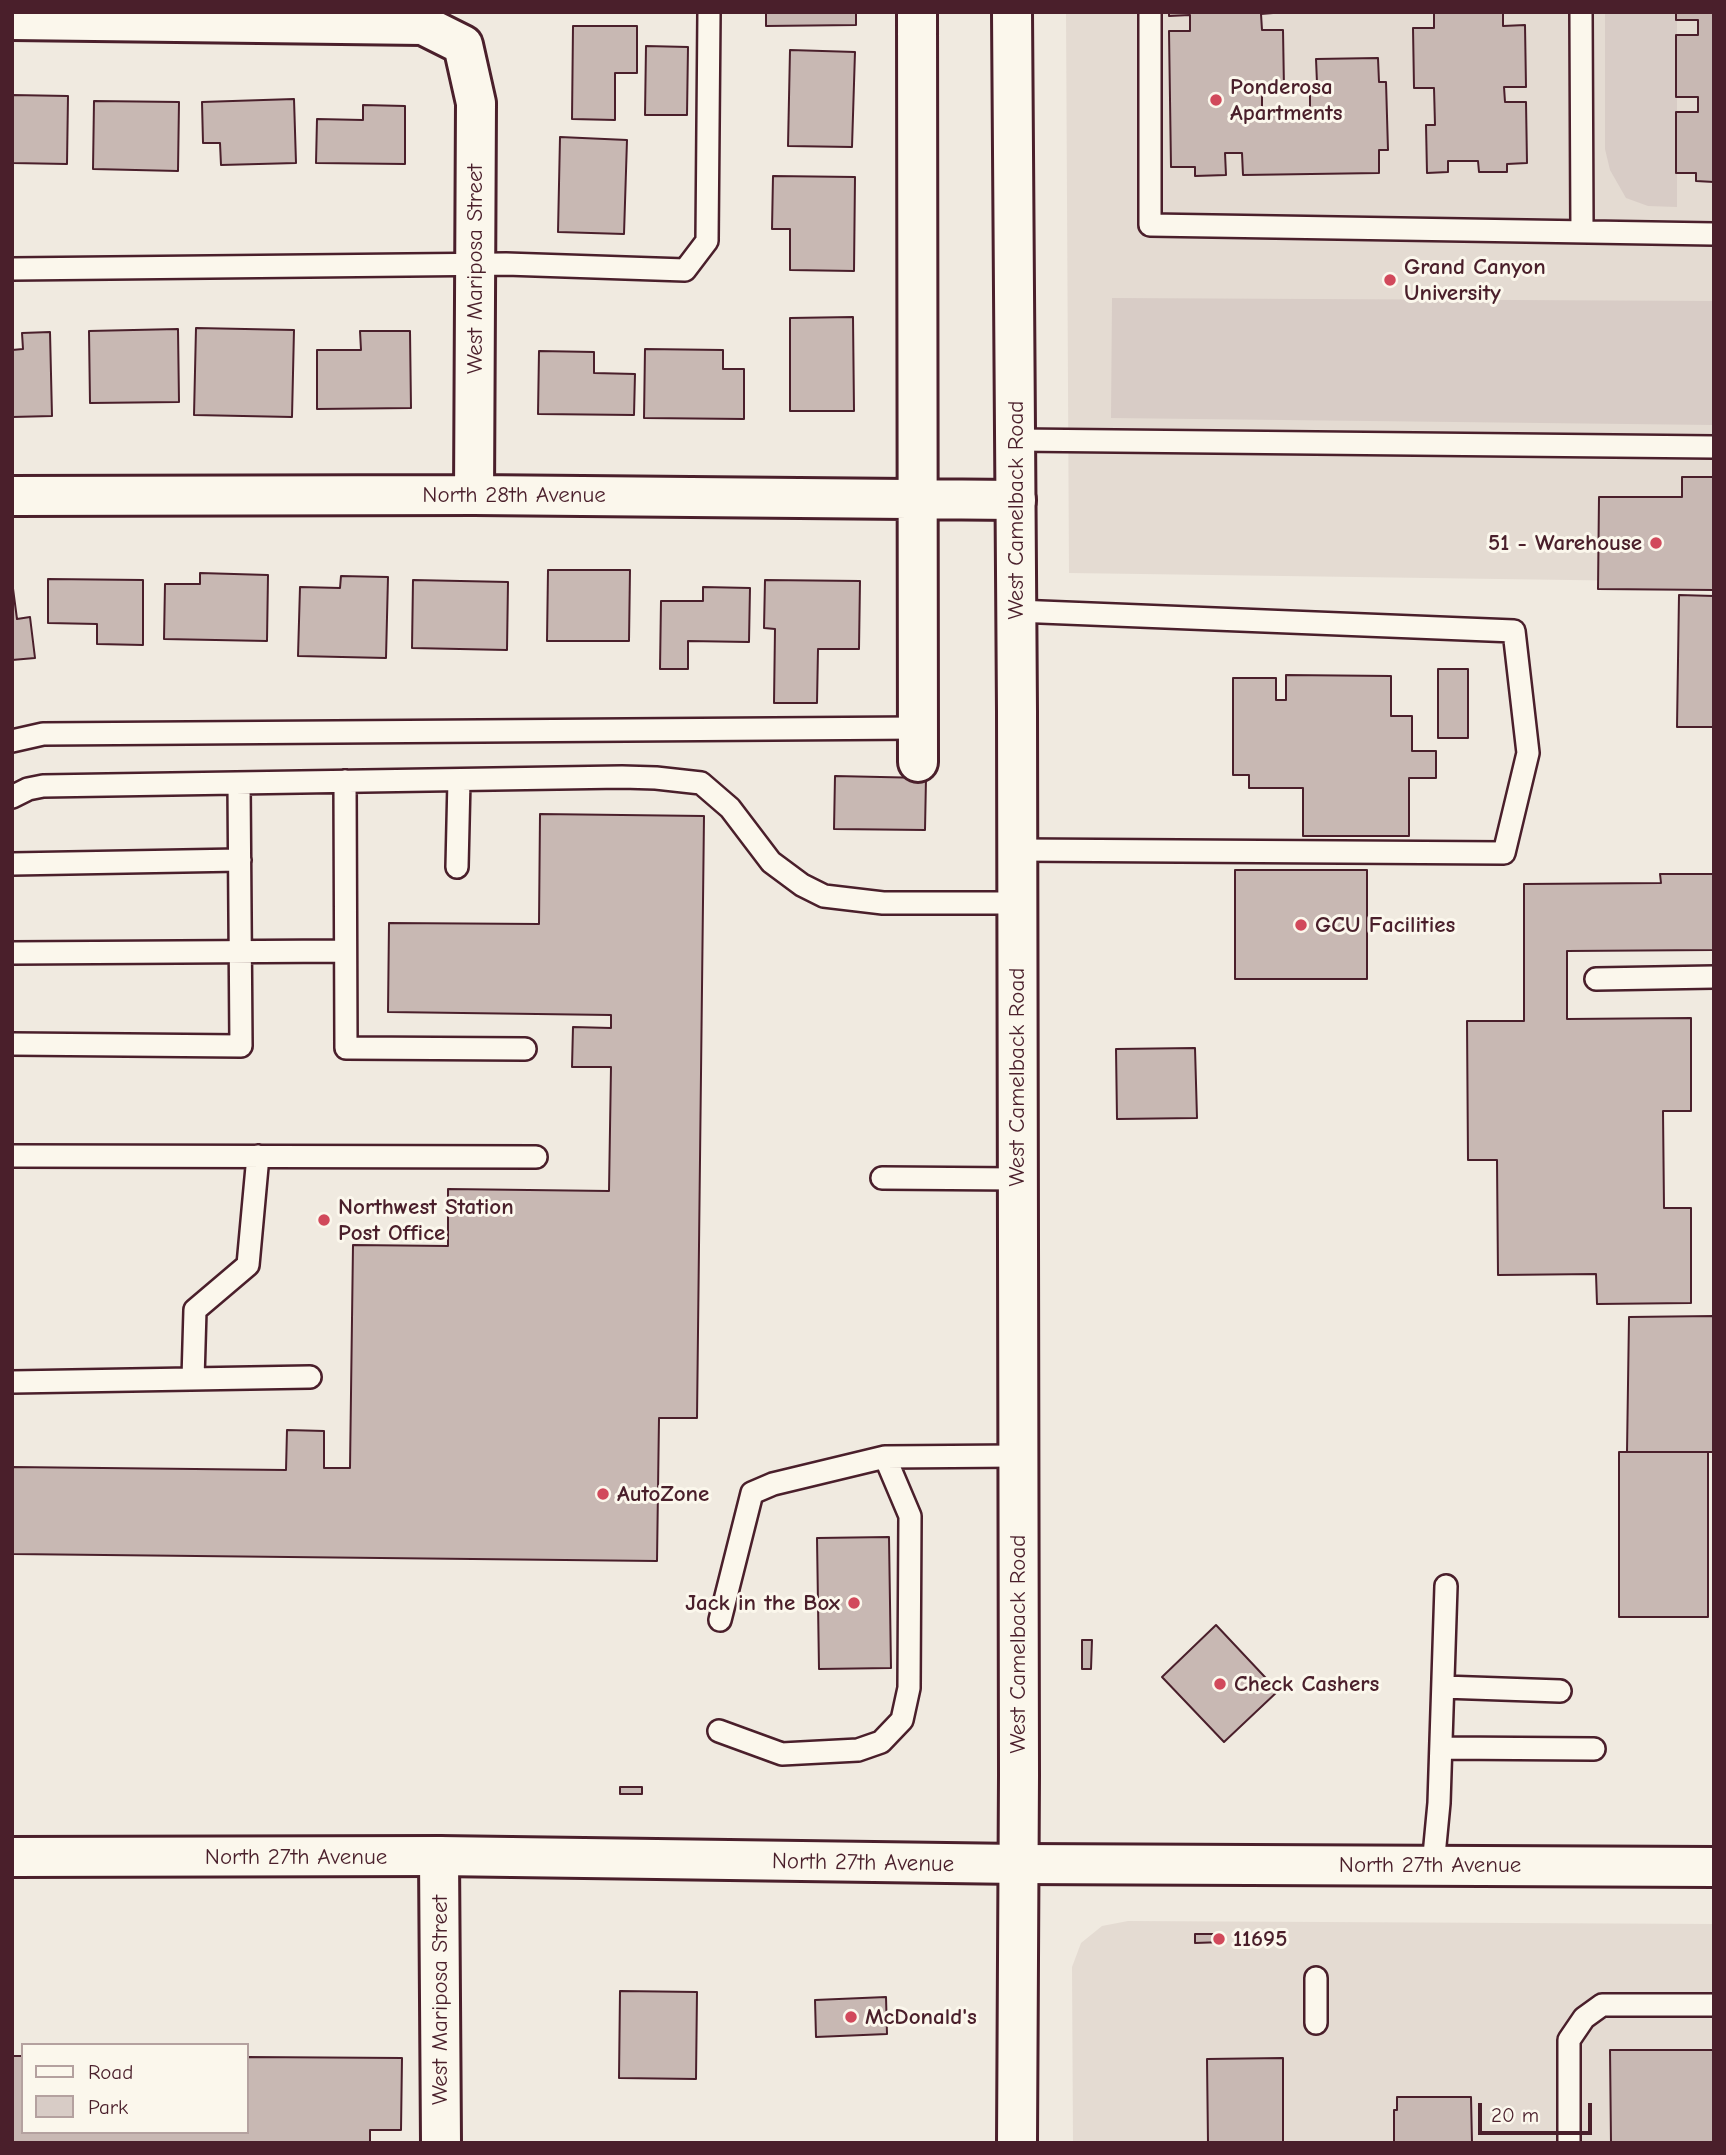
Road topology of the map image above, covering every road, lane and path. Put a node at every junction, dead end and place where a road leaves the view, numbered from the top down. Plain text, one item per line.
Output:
1 (709, 12) edge
2 (917, 12) edge
3 (1012, 12) edge
4 (1150, 12) edge
5 (1581, 12) edge
6 (12, 20) edge
7 (1582, 231) junction
8 (1714, 234) edge
9 (475, 264) junction
10 (12, 269) edge
11 (1016, 440) junction
12 (1714, 447) edge
13 (474, 495) junction
14 (12, 496) edge
15 (919, 499) junction
16 (1016, 500) junction
17 (1016, 611) junction
18 (12, 741) edge
19 (919, 745) joint
20 (459, 780) junction
21 (345, 781) junction
22 (239, 783) junction
23 (12, 797) edge
24 (1017, 850) junction
25 (240, 860) junction
26 (12, 864) edge
27 (457, 867) dead end
28 (1017, 903) junction
29 (240, 950) junction
30 (345, 951) junction
31 (12, 953) edge
32 (1714, 977) edge
33 (1596, 979) dead end
34 (12, 1044) edge
35 (525, 1049) dead end
36 (12, 1156) edge
37 (258, 1156) junction
38 (536, 1157) dead end
39 (882, 1178) dead end
40 (1018, 1179) junction
41 (310, 1377) dead end
42 (193, 1379) junction
43 (12, 1382) edge
44 (1018, 1456) junction
45 (885, 1457) junction
46 (1446, 1586) dead end
47 (720, 1619) dead end
48 (1443, 1687) junction
49 (1560, 1691) dead end
50 (719, 1731) dead end
51 (1441, 1748) junction
52 (1594, 1749) dead end
53 (439, 1856) junction
54 (12, 1857) edge
55 (1019, 1864) junction
56 (1433, 1866) junction
57 (1714, 1867) edge
58 (1316, 1978) dead end
59 (1714, 2005) edge
60 (1316, 2023) dead end
61 (441, 2143) edge
62 (1017, 2143) edge
63 (1569, 2143) edge

1 - 9 lane
2 - 15 main road
3 - 11 main road, West Camelback Road
4 - 7 lane
5 - 7 lane
6 - 9 main road, West Mariposa Street
7 - 8 lane
9 - 10 lane
9 - 13 main road, West Mariposa Street
11 - 12 lane
11 - 16 main road, West Camelback Road
13 - 14 main road, North 28th Avenue
13 - 15 main road, North 28th Avenue
15 - 16 main road, North 28th Avenue
15 - 19 main road
16 - 17 main road, West Camelback Road
17 - 24 main road, West Camelback Road
17 - 24 lane
18 - 19 lane
20 - 21 lane
20 - 27 lane
20 - 28 lane
21 - 22 lane
21 - 30 lane
22 - 23 lane
22 - 25 lane
24 - 28 main road, West Camelback Road
25 - 26 lane
25 - 29 lane
28 - 40 main road, West Camelback Road
29 - 30 lane
29 - 31 lane
29 - 34 lane
30 - 35 lane
32 - 33 lane
36 - 37 lane
37 - 38 lane
37 - 42 lane
39 - 40 lane
40 - 44 main road, West Camelback Road
41 - 42 lane
42 - 43 lane
44 - 45 lane
44 - 55 main road, West Camelback Road
45 - 47 lane
45 - 50 lane
46 - 48 lane
48 - 49 lane
48 - 51 lane
51 - 52 lane
51 - 56 lane
53 - 54 main road, North 27th Avenue
53 - 55 main road, North 27th Avenue
53 - 61 main road, West Mariposa Street
55 - 56 main road, North 27th Avenue
55 - 62 main road, West Camelback Road
56 - 57 main road, North 27th Avenue
58 - 60 lane
59 - 63 lane

